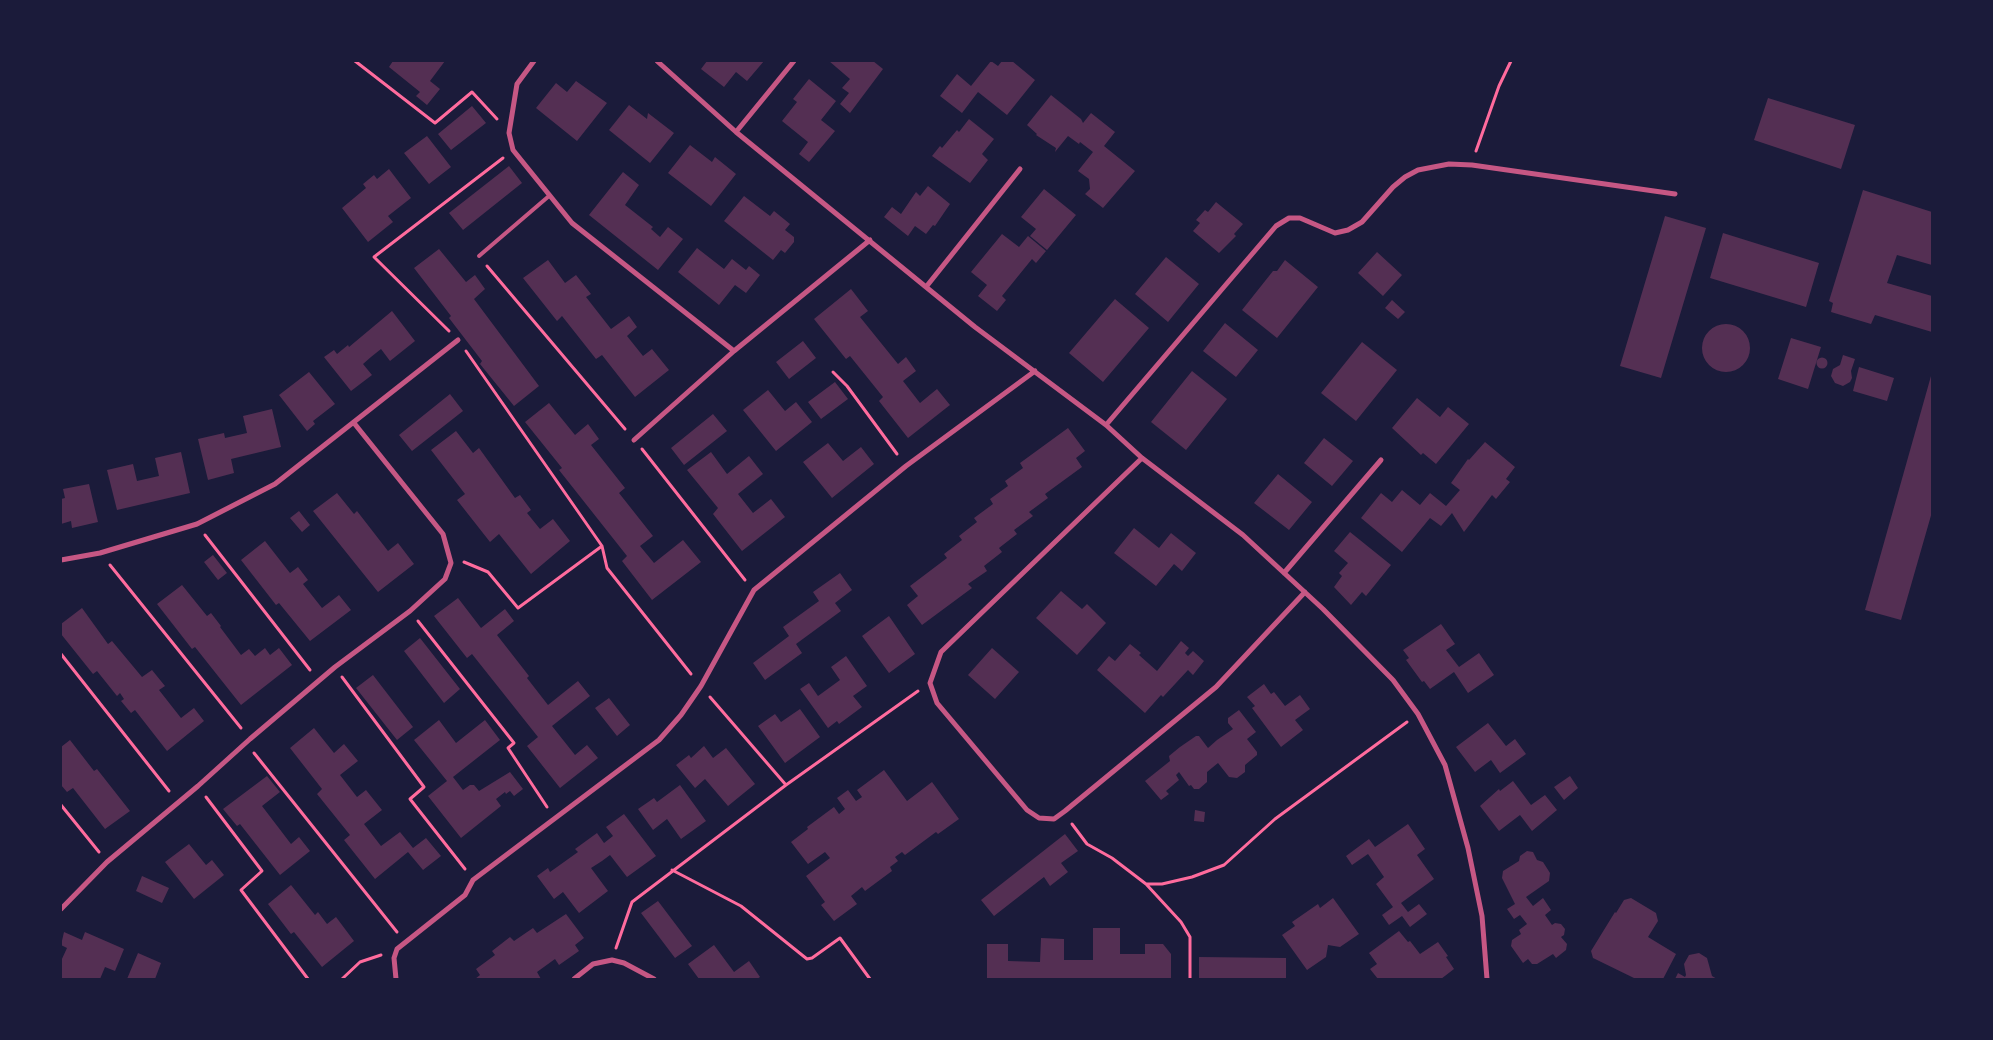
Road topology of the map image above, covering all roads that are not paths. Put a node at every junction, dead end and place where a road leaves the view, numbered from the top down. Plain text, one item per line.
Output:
1 (534, 61) edge
2 (657, 61) edge
3 (794, 61) edge
4 (736, 132) junction
5 (1020, 169) dead end
6 (1674, 194) dead end
7 (549, 196) junction
8 (870, 240) junction
9 (479, 256) road end
10 (926, 287) junction
11 (458, 340) road end
12 (734, 351) junction
13 (1035, 371) junction
14 (354, 423) junction
15 (1106, 425) junction
16 (634, 440) road end
17 (1142, 458) junction
18 (1381, 460) dead end
19 (61, 560) edge
20 (1284, 572) junction
21 (1305, 592) junction
22 (61, 908) edge
23 (396, 979) edge
24 (574, 979) edge
25 (654, 979) edge
26 (1487, 979) edge

1 - 7 street
2 - 4 street
3 - 4 street
4 - 8 street
5 - 10 street
6 - 15 street
7 - 9 lane
7 - 12 street
8 - 10 street
8 - 12 street
10 - 13 street
11 - 14 street
12 - 16 street
13 - 15 street
13 - 23 street
14 - 19 street
14 - 22 street
15 - 17 street
17 - 20 street
17 - 21 street
18 - 20 street
20 - 21 street
21 - 26 street
24 - 25 street

